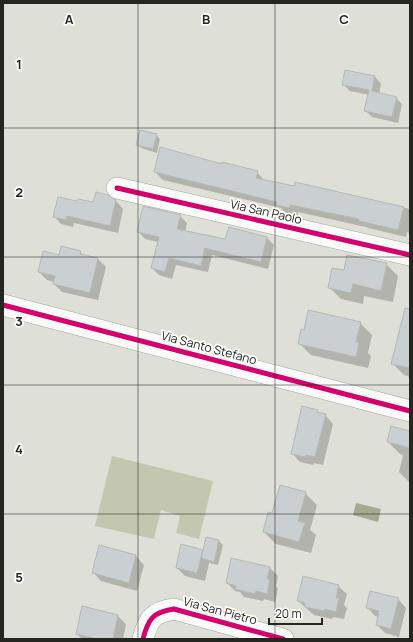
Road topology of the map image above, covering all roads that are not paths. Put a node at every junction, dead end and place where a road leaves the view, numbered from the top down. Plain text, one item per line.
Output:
1 (117, 188) dead end
2 (410, 255) edge
3 (3, 305) edge
4 (410, 411) edge
5 (143, 639) edge
6 (283, 639) edge

1 - 2 street, Via San Paolo
3 - 4 street, Via Santo Stefano
5 - 6 street, Via San Pietro

